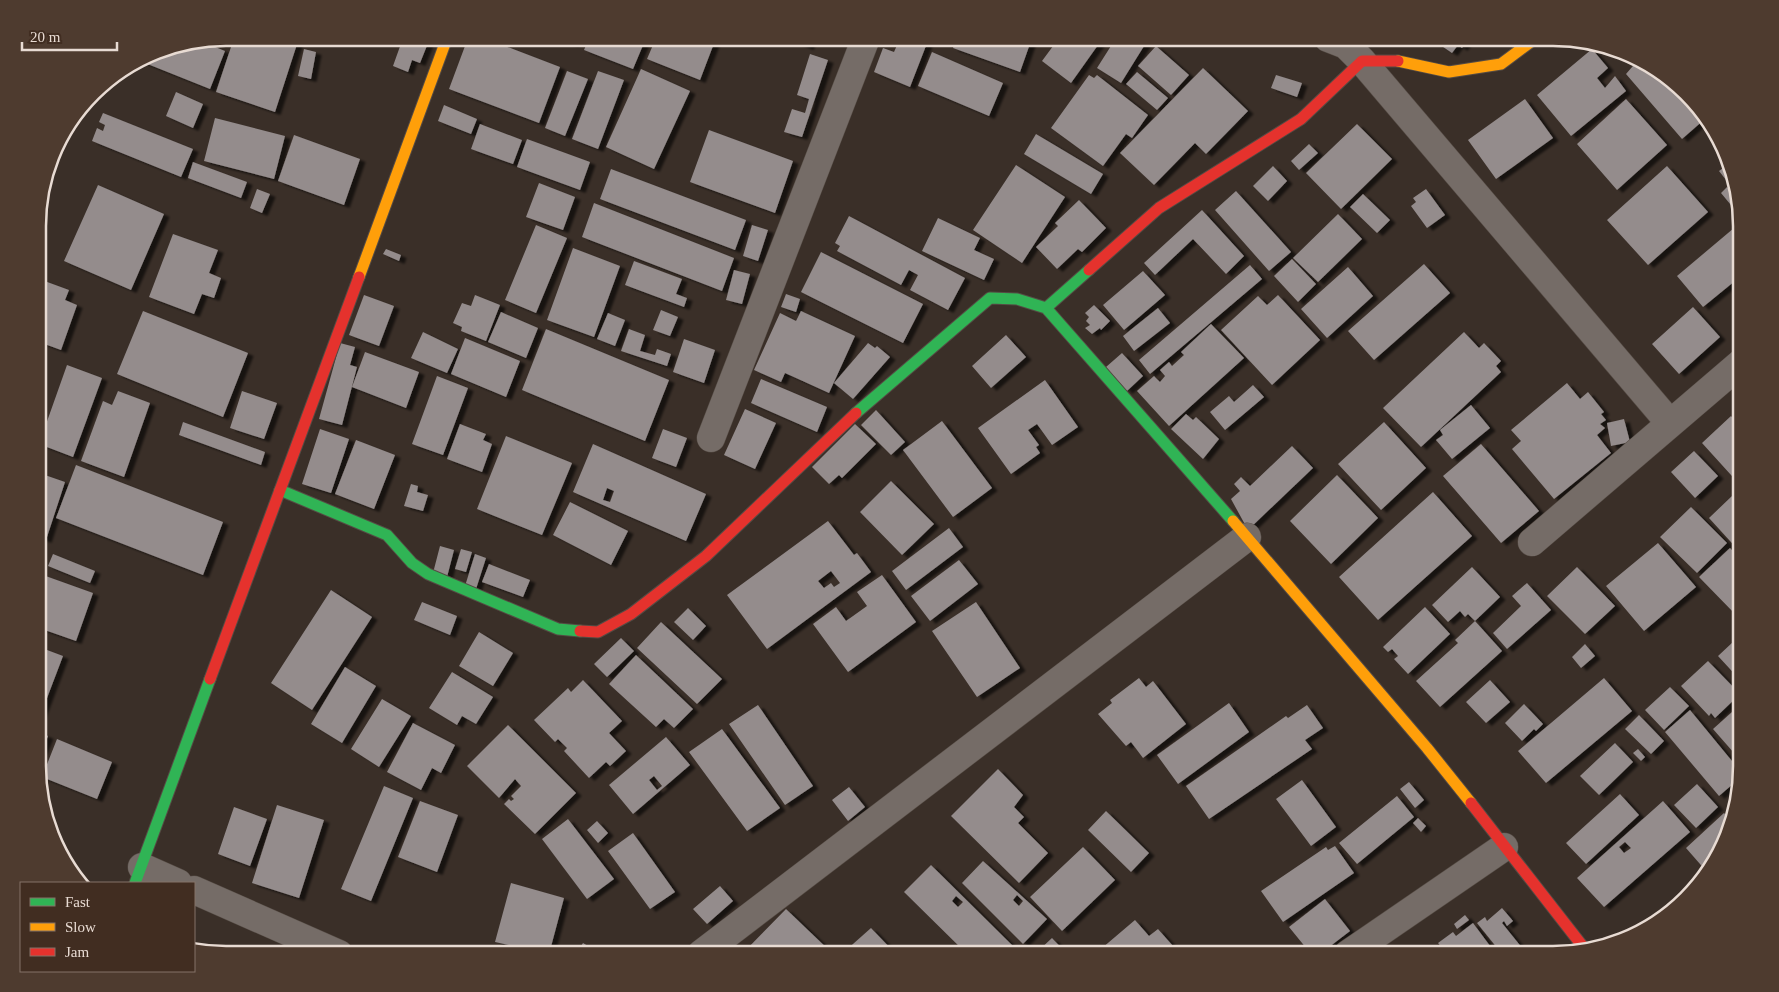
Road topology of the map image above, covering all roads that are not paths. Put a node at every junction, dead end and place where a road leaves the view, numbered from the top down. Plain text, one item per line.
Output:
1 (444, 46) edge
2 (863, 46) edge
3 (1347, 46) edge
4 (1525, 46) edge
5 (1362, 61) junction
6 (1046, 308) junction
7 (1733, 369) edge
8 (1670, 422) junction
9 (712, 438) dead end
10 (280, 490) junction
11 (1247, 537) junction
12 (1532, 542) dead end
13 (1504, 848) junction
14 (139, 875) edge
15 (173, 882) edge
16 (195, 890) edge
17 (1580, 943) edge
18 (321, 946) edge
19 (711, 946) edge
20 (1360, 946) edge

1 - 10 street
2 - 9 street
3 - 5 street
4 - 5 street
5 - 6 street
5 - 8 street
6 - 10 street
6 - 11 street
7 - 8 street
8 - 12 street
10 - 14 street
11 - 13 street
11 - 19 street
13 - 17 street
13 - 20 street
14 - 15 street
16 - 18 street

